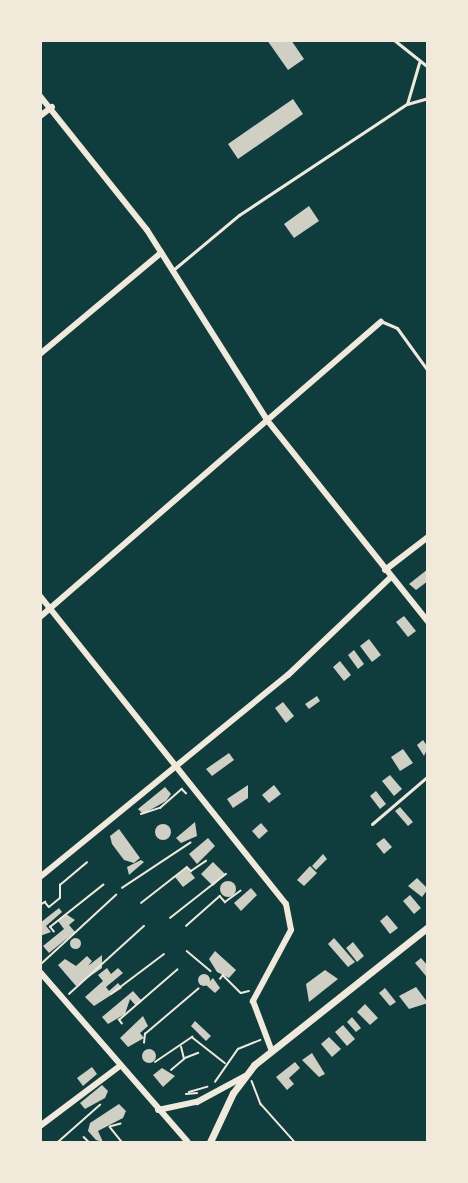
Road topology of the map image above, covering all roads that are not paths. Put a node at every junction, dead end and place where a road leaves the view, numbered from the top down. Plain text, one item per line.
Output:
1 (394, 40) edge
2 (419, 63) junction
3 (428, 67) edge
4 (40, 96) edge
5 (428, 98) edge
6 (407, 104) junction
7 (52, 107) junction
8 (40, 116) edge
9 (161, 253) junction
10 (172, 271) junction
11 (381, 322) joint
12 (40, 354) edge
13 (428, 371) edge
14 (267, 420) junction
15 (428, 537) edge
16 (385, 570) junction
17 (391, 577) junction
18 (40, 596) edge
19 (51, 609) junction
20 (40, 617) edge
21 (428, 622) edge
22 (175, 766) junction
23 (428, 776) edge
24 (372, 824) dead end
25 (40, 876) edge
26 (428, 927) edge
27 (40, 972) edge
28 (271, 1049) junction
29 (120, 1065) junction
30 (244, 1076) junction
31 (158, 1110) junction
32 (40, 1126) edge
33 (188, 1143) edge
34 (210, 1143) edge

1 - 2 lane
2 - 3 lane
2 - 6 lane
4 - 7 street
5 - 6 lane
6 - 10 lane
7 - 8 street
7 - 9 street
9 - 10 street
9 - 12 street
10 - 14 street
11 - 13 lane
11 - 14 street
14 - 16 street
14 - 19 street
15 - 16 street
16 - 17 street
17 - 21 street
17 - 22 street
18 - 19 street
19 - 20 street
19 - 22 street
22 - 25 street
22 - 28 street
23 - 24 lane
26 - 28 street
27 - 29 street
28 - 30 street
29 - 31 street
29 - 32 street
30 - 31 street
30 - 34 street
31 - 33 street

